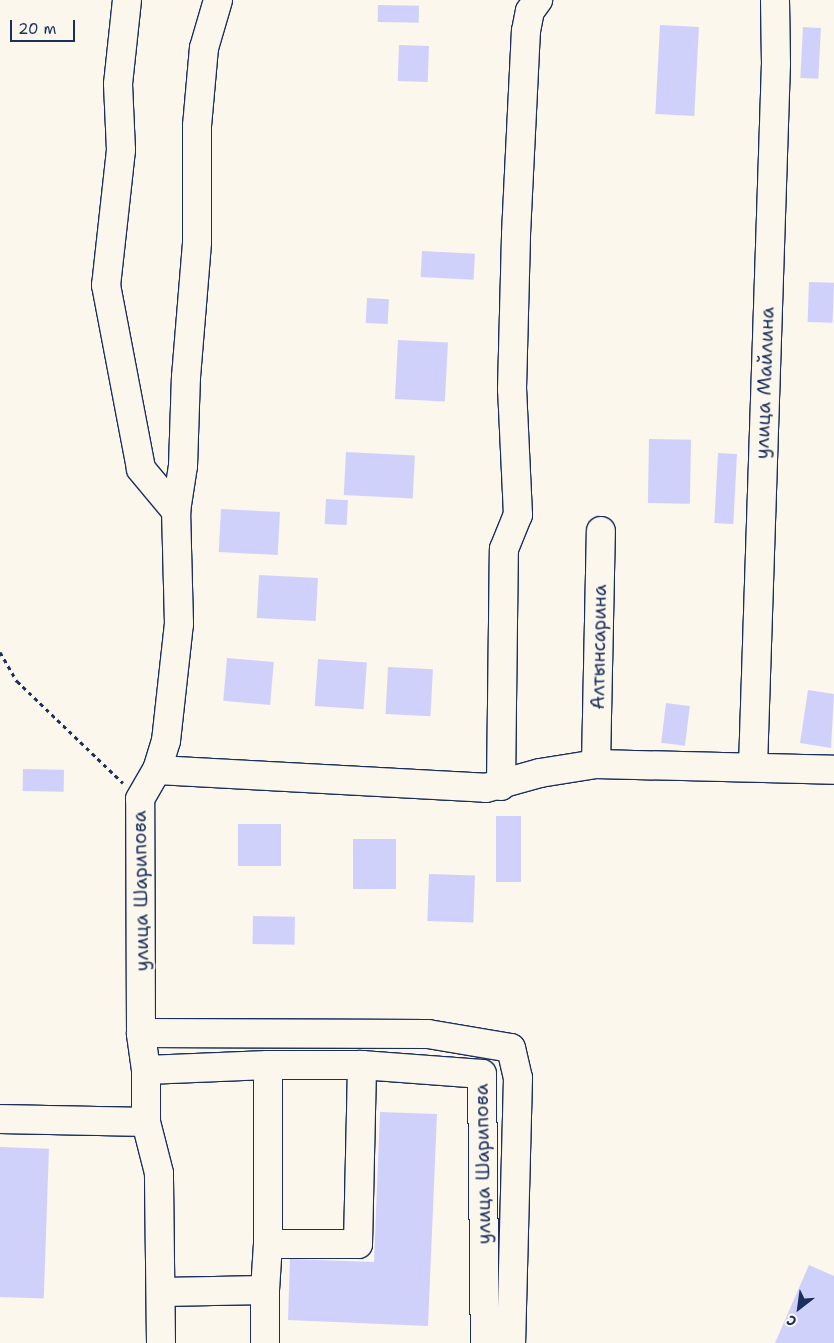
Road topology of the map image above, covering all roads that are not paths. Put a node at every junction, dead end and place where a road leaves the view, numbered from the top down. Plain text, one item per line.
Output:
1 (127, 0) edge
2 (218, 0) edge
3 (538, 0) edge
4 (775, 0) edge
5 (176, 511) junction
6 (601, 531) dead end
7 (596, 764) junction
8 (753, 767) junction
9 (157, 770) junction
10 (834, 770) edge
11 (501, 786) junction
12 (141, 1033) junction
13 (268, 1065) junction
14 (362, 1065) junction
15 (146, 1070) junction
16 (0, 1119) edge
17 (146, 1122) junction
18 (268, 1244) junction
19 (265, 1290) junction
20 (162, 1292) junction
21 (161, 1343) edge
22 (265, 1343) edge
23 (485, 1343) edge
24 (511, 1343) edge

1 - 5 street
2 - 5 street, улица Шарипова
3 - 11 street
4 - 8 street, улица Майлина
5 - 9 street, улица Шарипова
6 - 7 street, Алтынсарина
7 - 8 street
7 - 11 street
8 - 10 street
9 - 11 street
9 - 12 street, улица Шарипова
12 - 15 street, улица Шарипова
12 - 24 street
13 - 14 street, улица Шарипова
13 - 15 street, улица Шарипова
13 - 18 street
14 - 18 street
14 - 23 street, улица Шарипова
15 - 17 street, улица Шарипова
16 - 17 street
17 - 20 street, улица Шарипова
18 - 19 street
19 - 20 street
19 - 22 street
20 - 21 street, улица Шарипова

